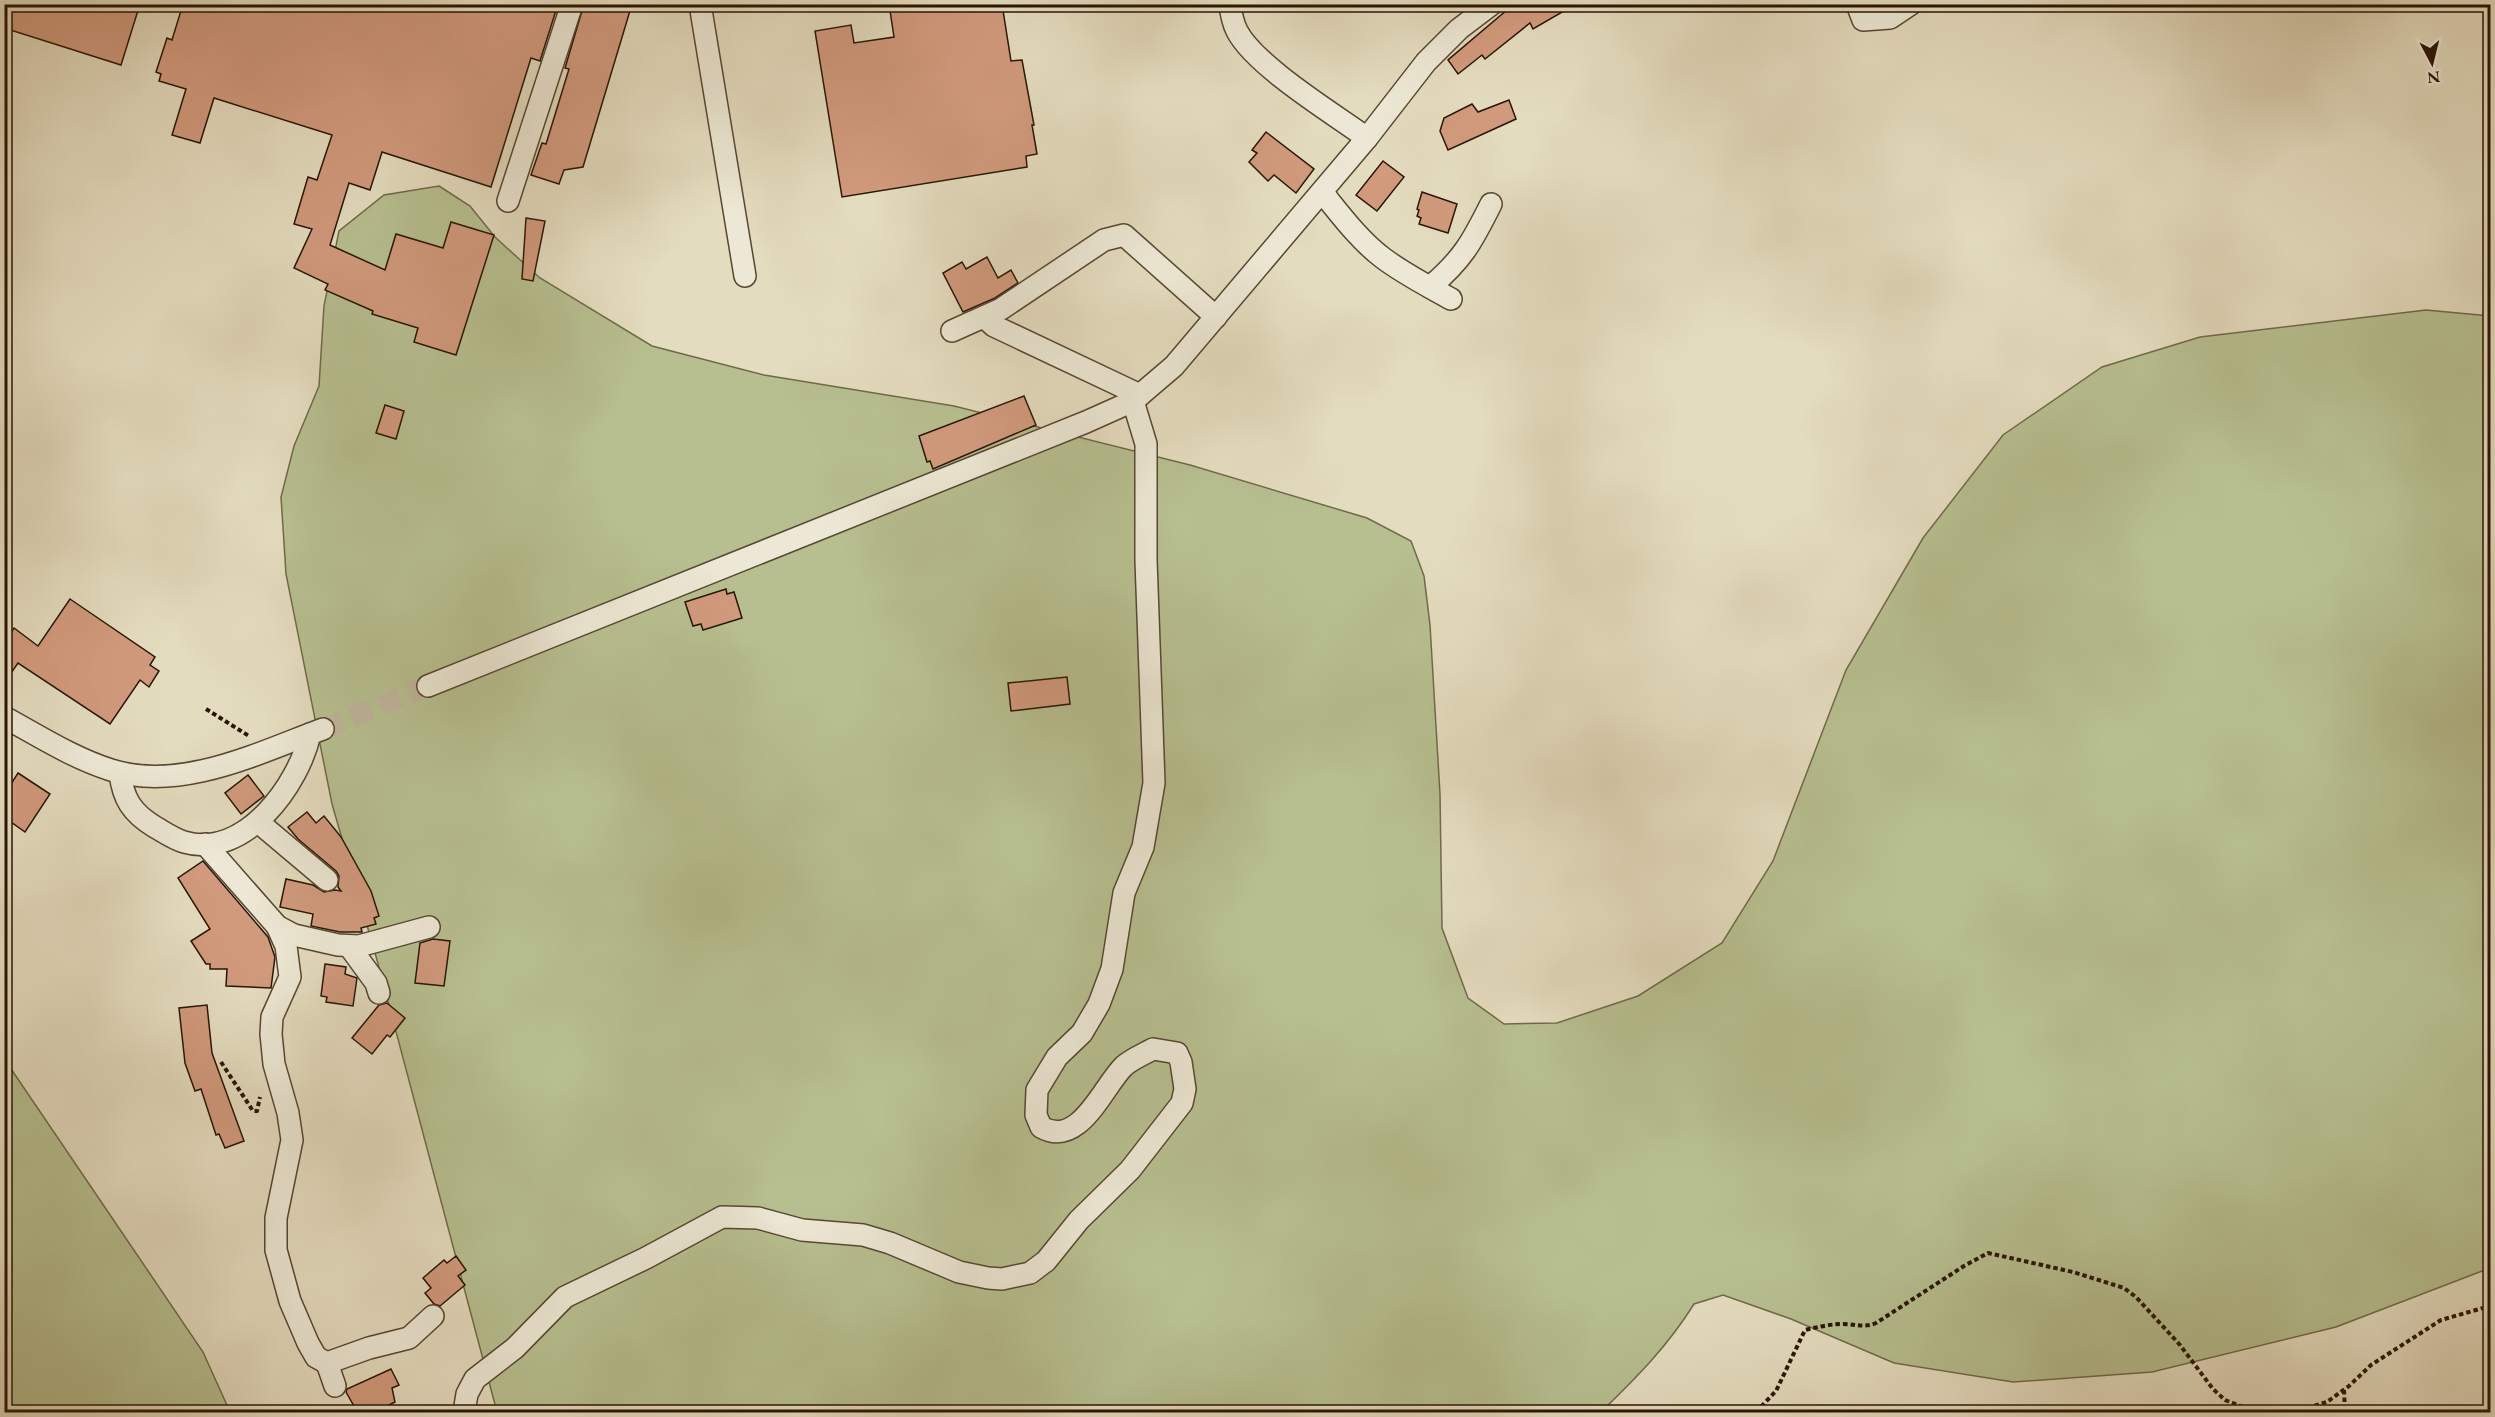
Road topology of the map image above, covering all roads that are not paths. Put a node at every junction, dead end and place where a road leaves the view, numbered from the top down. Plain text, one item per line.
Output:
1 (572, 4) edge
2 (700, 4) edge
3 (1230, 4) edge
4 (1492, 4) edge
5 (1857, 4) edge
6 (1911, 4) edge
7 (1368, 138) junction
8 (1322, 192) junction
9 (508, 201) dead end
10 (1491, 204) dead end
11 (745, 276) dead end
12 (1430, 287) junction
13 (1451, 299) dead end
14 (984, 316) junction
15 (1216, 317) junction
16 (952, 332) dead end
17 (1137, 398) junction
18 (428, 686) tunnel mouth
19 (4, 717) edge
20 (120, 773) junction
21 (258, 822) junction
22 (206, 844) junction
23 (327, 880) dead end
24 (277, 926) junction
25 (429, 927) dead end
26 (349, 946) junction
27 (380, 993) dead end
28 (433, 1316) dead end
29 (327, 1363) junction
30 (335, 1386) dead end
31 (464, 1413) edge

1 - 9 street
2 - 11 street
3 - 7 street
4 - 7 street
5 - 6 street
7 - 8 street
8 - 12 street
8 - 15 street
10 - 12 street
12 - 13 street
14 - 15 street
14 - 16 street
14 - 17 street
15 - 17 street
17 - 18 street
17 - 31 street
19 - 20 street
20 - 21 street
20 - 22 street
21 - 22 street
21 - 23 street
22 - 24 street
24 - 26 street
24 - 29 street
25 - 26 street
26 - 27 street
28 - 29 street
29 - 30 street

